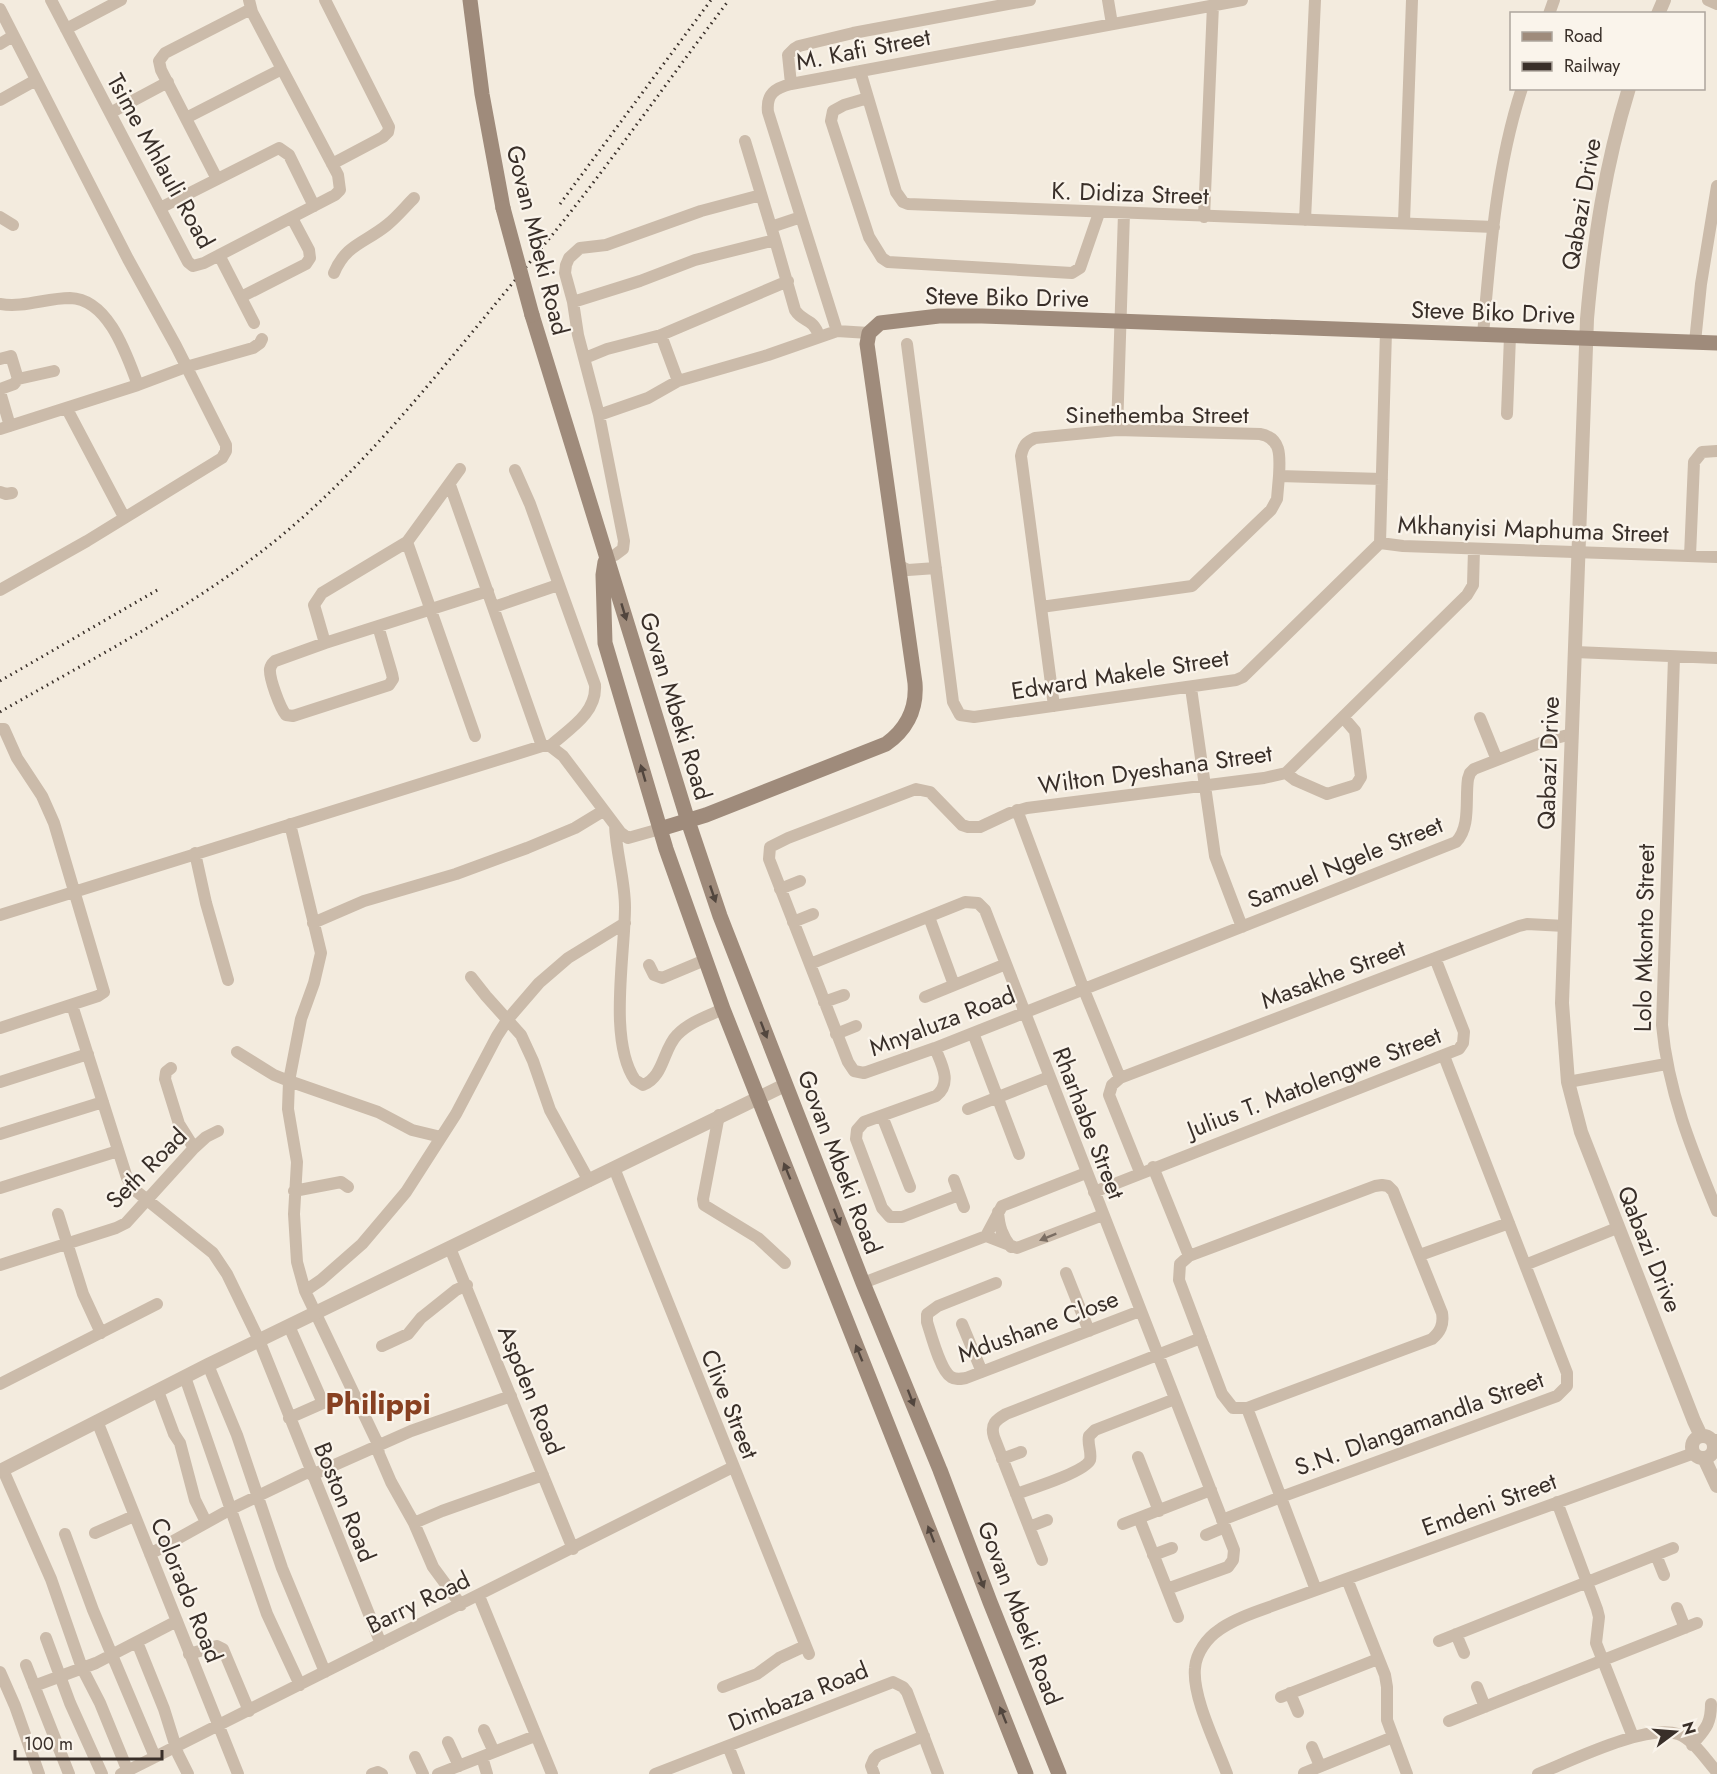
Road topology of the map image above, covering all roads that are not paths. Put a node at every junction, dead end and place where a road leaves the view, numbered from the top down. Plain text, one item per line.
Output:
1 (51, 0) edge
2 (122, 0) edge
3 (325, 0) edge
4 (470, 0) edge
5 (1030, 0) edge
6 (1108, 0) edge
7 (1242, 0) edge
8 (1315, 0) edge
9 (1412, 0) edge
10 (1708, 0) edge
11 (1717, 4) edge
12 (250, 5) edge
13 (1213, 5) junction
14 (0, 9) edge
15 (1112, 24) junction
16 (66, 29) junction
17 (13, 36) junction
18 (0, 44) edge
19 (282, 69) junction
20 (860, 71) junction
21 (36, 80) junction
22 (168, 82) junction
23 (791, 84) junction
24 (1522, 90) edge
25 (1628, 90) edge
26 (868, 98) junction
27 (0, 100) edge
28 (110, 113) junction
29 (186, 118) junction
30 (745, 141) dead end
31 (332, 164) junction
32 (217, 179) junction
33 (1717, 186) edge
34 (761, 195) junction
35 (414, 198) dead end
36 (314, 206) junction
37 (160, 208) junction
38 (1099, 213) junction
39 (1124, 213) junction
40 (0, 217) edge
41 (801, 217) junction
42 (1204, 217) junction
43 (292, 218) junction
44 (1305, 220) junction
45 (1404, 222) junction
46 (13, 225) dead end
47 (1494, 227) junction
48 (773, 233) junction
49 (1713, 234) edge
50 (219, 255) junction
51 (334, 273) dead end
52 (788, 281) junction
53 (241, 297) junction
54 (573, 302) junction
55 (0, 304) edge
56 (1120, 321) junction
57 (254, 323) dead end
58 (837, 331) junction
59 (1386, 331) junction
60 (869, 333) junction
61 (661, 335) junction
62 (1483, 335) junction
63 (819, 336) junction
64 (1510, 336) junction
65 (262, 339) dead end
66 (1586, 339) junction
67 (1695, 342) junction
68 (1717, 343) edge
69 (907, 344) dead end
70 (585, 358) junction
71 (0, 359) edge
72 (186, 367) junction
73 (54, 371) dead end
74 (18, 380) junction
75 (678, 381) junction
76 (138, 385) junction
77 (0, 391) edge
78 (67, 409) junction
79 (1507, 414) dead end
80 (599, 415) junction
81 (5, 427) edge
82 (1117, 430) junction
83 (1717, 451) edge
84 (460, 469) dead end
85 (515, 470) dead end
86 (1280, 476) junction
87 (1382, 479) junction
88 (450, 485) junction
89 (124, 517) junction
90 (407, 542) junction
91 (1380, 543) junction
92 (1474, 549) junction
93 (1578, 553) junction
94 (611, 555) junction
95 (1690, 556) junction
96 (1717, 557) edge
97 (936, 567) junction
98 (902, 571) junction
99 (558, 585) junction
100 (0, 590) edge
101 (488, 591) junction
102 (494, 607) junction
103 (1041, 607) junction
104 (431, 609) junction
105 (378, 626) junction
106 (325, 643) junction
107 (1575, 652) junction
108 (1674, 657) junction
109 (1717, 658) edge
110 (1191, 688) junction
111 (1054, 706) junction
112 (1343, 717) junction
113 (1480, 718) dead end
114 (0, 729) edge
115 (1572, 734) junction
116 (475, 736) dead end
117 (546, 746) junction
118 (1497, 760) junction
119 (1286, 773) junction
120 (1205, 785) junction
121 (1017, 810) junction
122 (603, 811) junction
123 (688, 821) junction
124 (290, 824) junction
125 (615, 825) junction
126 (660, 829) junction
127 (195, 853) junction
128 (800, 881) dead end
129 (780, 889) junction
130 (74, 892) junction
131 (813, 914) dead end
132 (0, 915) edge
133 (929, 917) junction
134 (793, 922) junction
135 (313, 923) junction
136 (625, 923) junction
137 (1565, 926) junction
138 (1242, 927) junction
139 (1435, 958) junction
140 (705, 960) junction
141 (810, 964) junction
142 (1006, 964) junction
143 (649, 965) dead end
144 (471, 977) dead end
145 (228, 980) dead end
146 (954, 985) junction
147 (1084, 990) junction
148 (844, 995) dead end
149 (925, 997) dead end
150 (824, 1002) junction
151 (72, 1005) junction
152 (723, 1009) junction
153 (1024, 1013) junction
154 (508, 1019) junction
155 (856, 1026) dead end
156 (0, 1028) edge
157 (973, 1033) junction
158 (836, 1034) junction
159 (935, 1048) junction
160 (237, 1052) dead end
161 (88, 1054) junction
162 (1443, 1056) junction
163 (1666, 1064) junction
164 (171, 1068) dead end
165 (1049, 1077) junction
166 (1119, 1078) junction
167 (289, 1081) junction
168 (0, 1082) edge
169 (1568, 1082) junction
170 (785, 1085) junction
171 (758, 1097) junction
172 (998, 1097) junction
173 (103, 1102) junction
174 (968, 1108) dead end
175 (720, 1115) junction
176 (882, 1116) junction
177 (218, 1131) dead end
178 (0, 1134) edge
179 (441, 1137) junction
180 (194, 1148) junction
181 (118, 1151) junction
182 (1019, 1154) dead end
183 (1153, 1167) junction
184 (614, 1168) junction
185 (1140, 1172) junction
186 (1086, 1173) junction
187 (954, 1180) dead end
188 (589, 1181) junction
189 (348, 1187) dead end
190 (910, 1187) dead end
191 (0, 1188) edge
192 (294, 1191) junction
193 (1094, 1192) junction
194 (148, 1200) junction
195 (998, 1212) junction
196 (1717, 1212) edge
197 (58, 1214) dead end
198 (1103, 1215) junction
199 (1509, 1223) junction
200 (1617, 1228) junction
201 (986, 1236) junction
202 (67, 1244) junction
203 (1012, 1247) junction
204 (450, 1248) junction
205 (1189, 1256) junction
206 (1420, 1256) junction
207 (785, 1263) dead end
208 (0, 1265) edge
209 (1525, 1265) junction
210 (1066, 1273) dead end
211 (864, 1283) junction
212 (996, 1283) dead end
213 (467, 1285) junction
214 (305, 1291) junction
215 (157, 1304) dead end
216 (1140, 1311) junction
217 (317, 1313) junction
218 (962, 1324) dead end
219 (289, 1326) junction
220 (1089, 1331) junction
221 (101, 1333) junction
222 (1201, 1338) junction
223 (259, 1340) junction
224 (382, 1346) dead end
225 (1158, 1355) junction
226 (208, 1365) junction
227 (982, 1372) junction
228 (185, 1377) junction
229 (0, 1384) edge
230 (158, 1391) junction
231 (511, 1396) junction
232 (1175, 1399) junction
233 (1247, 1408) junction
234 (289, 1419) junction
235 (97, 1422) junction
236 (1706, 1446) edge
237 (378, 1447) junction
238 (1021, 1452) dead end
239 (1138, 1457) dead end
240 (1002, 1459) junction
241 (733, 1467) junction
242 (2, 1471) edge
243 (311, 1473) junction
244 (543, 1475) junction
245 (1717, 1486) edge
246 (1210, 1490) junction
247 (1016, 1494) junction
248 (258, 1497) junction
249 (1281, 1497) junction
250 (1557, 1502) junction
251 (231, 1509) junction
252 (1159, 1511) junction
253 (134, 1516) junction
254 (1139, 1518) junction
255 (1047, 1520) dead end
256 (206, 1522) junction
257 (414, 1523) junction
258 (1123, 1524) dead end
259 (1224, 1524) junction
260 (1029, 1527) junction
261 (95, 1533) dead end
262 (65, 1534) dead end
263 (1206, 1535) dead end
264 (1172, 1548) dead end
265 (1673, 1548) dead end
266 (573, 1549) junction
267 (150, 1554) junction
268 (1153, 1555) junction
269 (1656, 1555) junction
270 (1042, 1560) dead end
271 (1664, 1575) dead end
272 (1347, 1579) junction
273 (1587, 1582) junction
274 (1167, 1589) junction
275 (1316, 1590) junction
276 (479, 1596) junction
277 (461, 1605) junction
278 (1677, 1608) dead end
279 (1178, 1617) dead end
280 (177, 1621) junction
281 (1697, 1623) dead end
282 (1685, 1628) junction
283 (1456, 1634) junction
284 (46, 1638) dead end
285 (1440, 1641) dead end
286 (137, 1642) junction
287 (381, 1644) junction
288 (189, 1653) junction
289 (1464, 1653) dead end
290 (112, 1655) junction
291 (1378, 1659) junction
292 (1603, 1661) junction
293 (26, 1665) dead end
294 (82, 1668) junction
295 (0, 1672) edge
296 (325, 1672) junction
297 (61, 1676) junction
298 (300, 1685) junction
299 (34, 1686) junction
300 (723, 1688) dead end
301 (1477, 1688) dead end
302 (1711, 1704) dead end
303 (1485, 1707) junction
304 (249, 1711) junction
305 (1298, 1712) dead end
306 (1449, 1721) dead end
307 (218, 1726) junction
308 (484, 1730) dead end
309 (535, 1736) junction
310 (924, 1736) junction
311 (1393, 1737) junction
312 (1633, 1737) junction
313 (448, 1742) dead end
314 (1692, 1744) junction
315 (176, 1746) junction
316 (728, 1746) junction
317 (1312, 1747) dead end
318 (488, 1755) junction
319 (415, 1756) dead end
320 (155, 1757) junction
321 (1570, 1761) junction
322 (1320, 1766) junction
323 (448, 1771) edge
324 (1717, 1772) edge
325 (126, 1773) edge
326 (1304, 1773) edge
327 (39, 1774) edge
328 (69, 1774) edge
329 (102, 1774) edge
330 (188, 1774) edge
331 (238, 1774) edge
332 (372, 1774) edge
333 (382, 1774) edge
334 (423, 1774) edge
335 (487, 1774) edge
336 (552, 1774) edge
337 (655, 1774) edge
338 (739, 1774) edge
339 (874, 1774) edge
340 (938, 1774) edge
341 (1026, 1774) edge
342 (1059, 1774) edge
343 (1227, 1774) edge
344 (1407, 1774) edge
345 (1538, 1774) edge
346 (1575, 1774) edge

1 - 16 street, Tsime Mhlauli Road
2 - 16 street
3 - 31 street
4 - 94 main road, Govan Mbeki Road, bridge
5 - 23 street
6 - 15 street
7 - 13 street, M. Kafi Street
8 - 44 street
9 - 45 street
10 - 11 street
12 - 19 street
12 - 22 street
13 - 15 street, M. Kafi Street
13 - 42 street
14 - 17 street
15 - 20 street, M. Kafi Street
16 - 28 street, Tsime Mhlauli Road
17 - 18 street
17 - 21 street
19 - 29 street
19 - 31 street
20 - 23 street, M. Kafi Street
20 - 26 street, K. Didiza Street
21 - 27 street
21 - 72 street
22 - 28 street
22 - 29 street
23 - 41 street, M. Kafi Street
24 - 47 street
25 - 66 street, Qabazi Drive
26 - 38 street, K. Didiza Street
26 - 38 street
28 - 37 street, Tsime Mhlauli Road
29 - 32 street
30 - 34 street
31 - 36 street, Tsime Mhlauli Road
32 - 36 street
32 - 37 street
33 - 49 street
34 - 48 street
34 - 54 street
35 - 51 street
36 - 43 street, Tsime Mhlauli Road
37 - 50 street, Tsime Mhlauli Road
38 - 39 street, K. Didiza Street
39 - 42 street, K. Didiza Street
39 - 56 street
40 - 46 street
41 - 48 street
41 - 58 street, M. Kafi Street
42 - 44 street, K. Didiza Street
43 - 50 street, Tsime Mhlauli Road
43 - 53 street
44 - 45 street, K. Didiza Street
45 - 47 street, K. Didiza Street
47 - 62 street
48 - 52 street
48 - 54 street
49 - 67 street
50 - 53 street
52 - 61 street
52 - 63 street
53 - 57 street
54 - 70 street
55 - 76 street
56 - 59 main road, Steve Biko Drive
56 - 60 main road, Steve Biko Drive
56 - 82 street
58 - 60 street
58 - 63 street
59 - 62 main road, Steve Biko Drive
59 - 87 street, Mkhanyisi Maphuma Street
60 - 98 main road
61 - 70 street
61 - 75 street
62 - 64 main road, Steve Biko Drive
63 - 75 street
64 - 66 main road, Steve Biko Drive
64 - 79 street
65 - 72 street
66 - 67 main road, Steve Biko Drive
66 - 93 street, Qabazi Drive
67 - 68 main road, Steve Biko Drive
69 - 97 street
70 - 80 street
71 - 74 street
72 - 76 street
72 - 89 street
73 - 74 street
74 - 77 street
75 - 80 street
76 - 78 street
77 - 81 street
78 - 81 street
78 - 89 street
80 - 94 street
82 - 86 street, Sinethemba Street
82 - 103 street, Sinethemba Street
83 - 95 street
84 - 88 street
85 - 99 street
86 - 87 street
86 - 103 street, Sinethemba Street
87 - 91 street, Mkhanyisi Maphuma Street
88 - 90 street
88 - 101 street
89 - 100 street
90 - 104 street
90 - 106 street
91 - 92 street, Mkhanyisi Maphuma Street
91 - 110 street, Edward Makele Street
92 - 93 street, Mkhanyisi Maphuma Street
92 - 112 street, Wilton Dyeshana Street
93 - 95 street, Mkhanyisi Maphuma Street
93 - 107 street, Qabazi Drive
94 -> 123 main road, Govan Mbeki Road
126 -> 94 main road, Govan Mbeki Road
95 - 96 street, Mkhanyisi Maphuma Street
97 - 98 street
97 - 111 street, Edward Makele Street
98 - 123 main road
99 - 102 street
99 - 117 street
101 - 102 street
101 - 104 street
102 - 117 street
103 - 111 street, Sinethemba Street
104 - 105 street
104 - 116 street
105 - 106 street
105 - 106 street
107 - 108 street
107 - 115 street, Qabazi Drive
108 - 109 street
108 - 163 street, Lolo Mkonto Street
110 - 111 street, Edward Makele Street
110 - 120 street
112 - 119 street, Wilton Dyeshana Street
112 - 119 street
113 - 118 street
114 - 130 street
115 - 118 street, Samuel Ngele Street
115 - 137 street, Qabazi Drive
117 - 122 street
117 - 124 street
118 - 138 street, Samuel Ngele Street
119 - 120 street, Wilton Dyeshana Street
120 - 121 street, Wilton Dyeshana Street
120 - 138 street
121 - 129 street, Mnyaluza Road
121 - 147 street, Wilton Dyeshana Street
122 - 125 street
122 - 135 street
123 - 126 main road
123 -> 170 main road, Govan Mbeki Road
124 - 127 street
124 - 135 street
125 - 126 street
125 - 136 street
126 - 140 main road, Govan Mbeki Road
127 - 130 street
127 - 145 street
128 - 129 street
129 - 134 street, Mnyaluza Road
130 - 132 street
130 - 151 street
131 - 134 street
133 - 141 street, Rharhabe Street
133 - 142 street, Rharhabe Street
133 - 146 street
134 - 141 street, Mnyaluza Road
135 - 167 street
136 - 152 street
136 - 154 street
137 - 139 street, Masakhe Street
137 - 169 street, Qabazi Drive
138 - 147 street, Samuel Ngele Street
139 - 162 street, Julius T. Matolengwe Street
139 - 166 street, Masakhe Street
140 - 143 street
140 - 152 main road, Govan Mbeki Road
141 - 150 street, Mnyaluza Road
142 - 146 street
142 - 153 street, Rharhabe Street
144 - 154 street
146 - 149 street
147 - 153 street, Mnyaluza Road
147 - 166 street, Wilton Dyeshana Street
148 - 150 street
150 - 158 street, Mnyaluza Road
151 - 156 street
151 - 161 street, Boston Road
152 - 171 main road, Govan Mbeki Road
153 - 157 street, Mnyaluza Road
153 - 165 street, Rharhabe Street
154 - 179 street
154 - 188 street
155 - 158 street, Mnyaluza Road
157 - 159 street, Mnyaluza Road
157 - 172 street
158 - 159 street, Mnyaluza Road
159 - 176 street
160 - 167 street
161 - 168 street
161 - 173 street, Boston Road
162 - 183 street, Julius T. Matolengwe Street
162 - 199 street, S.N. Dlangamandla Street
163 - 169 street
163 - 196 street, Lolo Mkonto Street
164 - 180 street
165 - 172 street
165 - 186 street, Rharhabe Street
166 - 185 street
167 - 179 street
167 - 192 street
169 - 200 street, Qabazi Drive
170 - 171 street
170 -> 211 main road, Govan Mbeki Road
171 - 175 street
341 -> 171 main road, Govan Mbeki Road
172 - 174 street
172 - 182 street
173 - 178 street
173 - 181 street, Boston Road
175 - 184 street
175 - 207 street
176 - 187 street
176 - 190 street
177 - 180 street, Seth Road
179 - 214 street
180 - 194 street, Seth Road
181 - 191 street
181 - 194 street, Boston Road
183 - 185 street, Julius T. Matolengwe Street
183 - 205 street
184 - 188 street
184 - 241 street, Clive Street
185 - 193 street, Julius T. Matolengwe Street
186 - 193 street, Rharhabe Street
186 - 195 street
188 - 204 street
189 - 192 street
192 - 214 street
193 - 198 street, Rharhabe Street
194 - 202 street, Seth Road
194 - 223 street, Boston Road
195 - 201 street
195 - 203 street
197 - 202 street
198 -> 203 street
198 - 216 street, Rharhabe Street
199 - 206 street
199 - 209 street, S.N. Dlangamandla Street
200 - 209 street
200 - 236 street, Qabazi Drive
201 - 203 street
201 - 211 street
202 - 208 street, Seth Road
202 - 221 street
204 - 213 street, Aspden Road
204 - 217 street
205 - 206 street
205 - 222 street
206 - 233 street
209 - 249 street, S.N. Dlangamandla Street
210 - 220 street
211 -> 342 main road, Govan Mbeki Road
212 - 227 street, Mdushane Close
213 - 224 street
213 - 231 street, Aspden Road
214 - 217 street
215 - 221 street
216 - 220 street, Mdushane Close
216 - 225 street, Rharhabe Street
217 - 219 street
217 - 237 street
218 - 227 street
219 - 223 street
219 - 234 street
220 - 227 street, Mdushane Close
221 - 229 street
222 - 225 street
222 - 233 street
223 - 226 street
223 - 234 street, Boston Road
225 - 232 street, Rharhabe Street
225 - 240 street
226 - 228 street
226 - 248 street
228 - 230 street
228 - 251 street
230 - 235 street
230 - 256 street
231 - 237 street
231 - 244 street, Aspden Road
232 - 246 street, Rharhabe Street
232 - 247 street
233 - 249 street
234 - 243 street, Boston Road
235 - 242 street
235 - 253 street, Colorado Road
236 - 245 street, Qabazi Drive
236 - 250 street, Emdeni Street
237 - 243 street
237 - 257 street
238 - 240 street
239 - 252 street
240 - 247 street
241 - 266 street, Barry Road
241 - 300 street, Clive Street
242 - 294 street
243 - 248 street
243 - 287 street, Boston Road
244 - 257 street
244 - 266 street, Aspden Road
246 - 252 street
246 - 259 street, Rharhabe Street
247 - 260 street
248 - 251 street
248 - 296 street
249 - 259 street, S.N. Dlangamandla Street
249 - 275 street
250 - 272 street, Emdeni Street
250 - 273 street
251 - 256 street
251 - 298 street
252 - 254 street
253 - 261 street
253 - 267 street, Colorado Road
254 - 258 street
254 - 268 street
255 - 260 street
256 - 267 street
257 - 277 street
259 - 263 street
259 - 274 street, Rharhabe Street
260 - 270 street
262 - 290 street
264 - 268 street
265 - 269 street
266 - 276 street, Barry Road
267 - 280 street, Colorado Road
268 - 274 street
269 - 271 street
269 - 273 street
272 - 275 street, Emdeni Street
272 - 291 street
273 - 283 street
273 - 292 street
274 - 279 street
275 - 343 street, Emdeni Street
276 - 277 street, Barry Road
276 - 309 street
277 - 287 street, Barry Road
278 - 282 street
280 - 286 street
280 - 288 street, Colorado Road
281 - 282 street
282 - 292 street
283 - 285 street
283 - 289 street
284 - 297 street
286 - 290 street
286 - 315 street
287 - 296 street, Barry Road
288 - 304 street
288 - 307 street, Colorado Road
290 - 294 street
290 - 320 street
291 - 305 street
291 - 311 street
292 - 303 street
292 - 312 street
293 - 299 street
294 - 297 street
294 - 325 street
295 - 327 street
296 - 298 street, Barry Road
297 - 299 street
297 - 329 street
298 - 304 street, Barry Road
299 - 328 street
301 - 303 street
302 - 314 street
303 - 306 street
304 - 307 street, Barry Road
307 - 315 street, Barry Road
307 - 331 street, Colorado Road
308 - 318 street
309 - 318 street
309 - 336 street
310 - 316 street, Dimbaza Road
310 - 339 street
310 - 340 street, Dimbaza Road
311 - 322 street
311 - 344 street
312 - 314 street
312 - 321 street
313 - 323 street
314 - 324 street
315 - 320 street, Barry Road
315 - 330 street
316 - 337 street, Dimbaza Road
316 - 338 street
317 - 322 street
318 - 323 street
318 - 335 street
319 - 334 street
320 - 325 street, Barry Road
321 - 345 street
321 - 346 street
322 - 326 street
332 - 333 street

